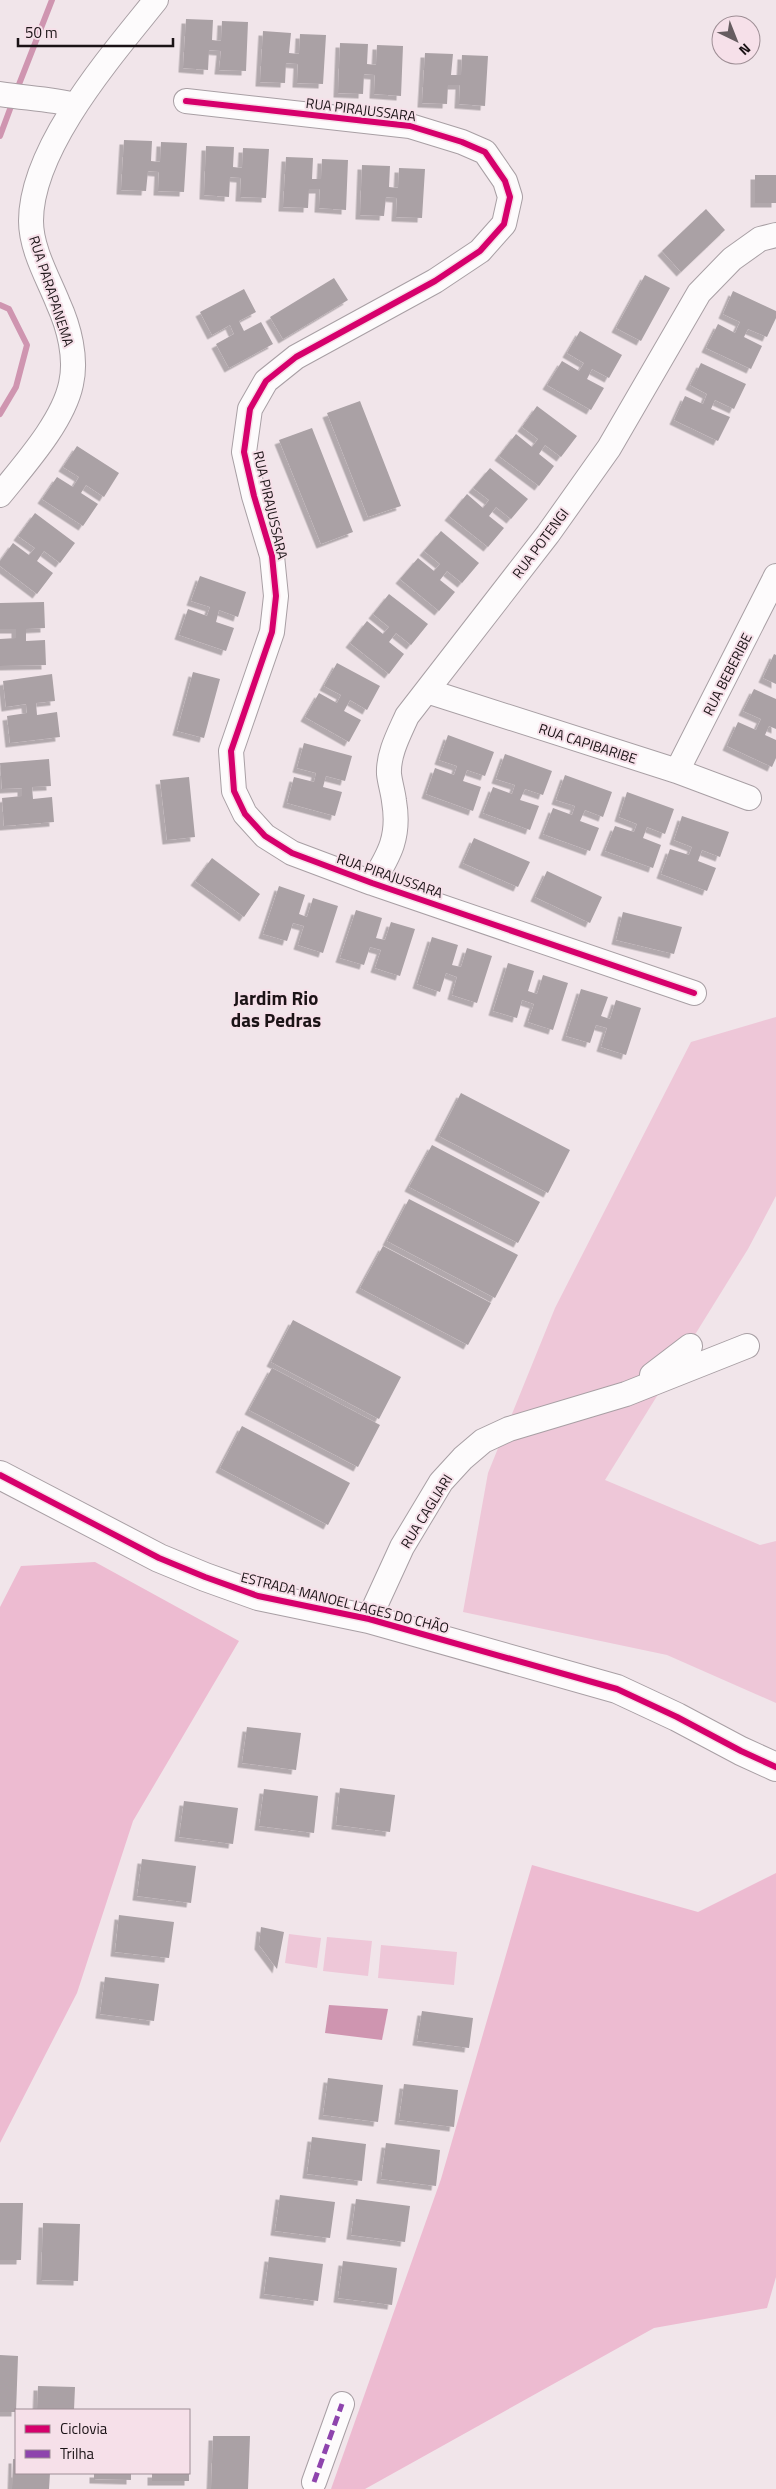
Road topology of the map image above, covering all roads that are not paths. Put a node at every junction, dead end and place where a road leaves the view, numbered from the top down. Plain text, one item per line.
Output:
1 (156, 0) edge
2 (0, 94) edge
3 (186, 101) dead end
4 (76, 105) junction
5 (776, 235) edge
6 (0, 495) edge
7 (776, 576) edge
8 (426, 691) junction
9 (677, 771) junction
10 (749, 798) dead end
11 (372, 883) junction
12 (694, 993) dead end
13 (690, 1346) dead end
14 (747, 1346) dead end
15 (626, 1394) junction
16 (0, 1475) edge
17 (369, 1619) junction
18 (776, 1767) edge
19 (342, 2404) dead end
20 (314, 2482) dead end

1 - 4 street, RUA PARAPANEMA
2 - 4 street
3 - 11 street, RUA PIRAJUSSARA
4 - 6 street, RUA PARAPANEMA
5 - 8 street, RUA POTENGI
7 - 9 street, RUA BEBERIBE
8 - 9 street, RUA CAPIBARIBE
8 - 11 street, RUA POTENGI
9 - 10 street, RUA CAPIBARIBE
11 - 12 street, RUA PIRAJUSSARA
13 - 15 street, RUA CAGLIARI
14 - 15 street, RUA CAGLIARI
15 - 17 street, RUA CAGLIARI
16 - 17 street, ESTRADA MANOEL LAGES DO CHÃO
17 - 18 street, ESTRADA MANOEL LAGES DO CHÃO
19 - 20 street

